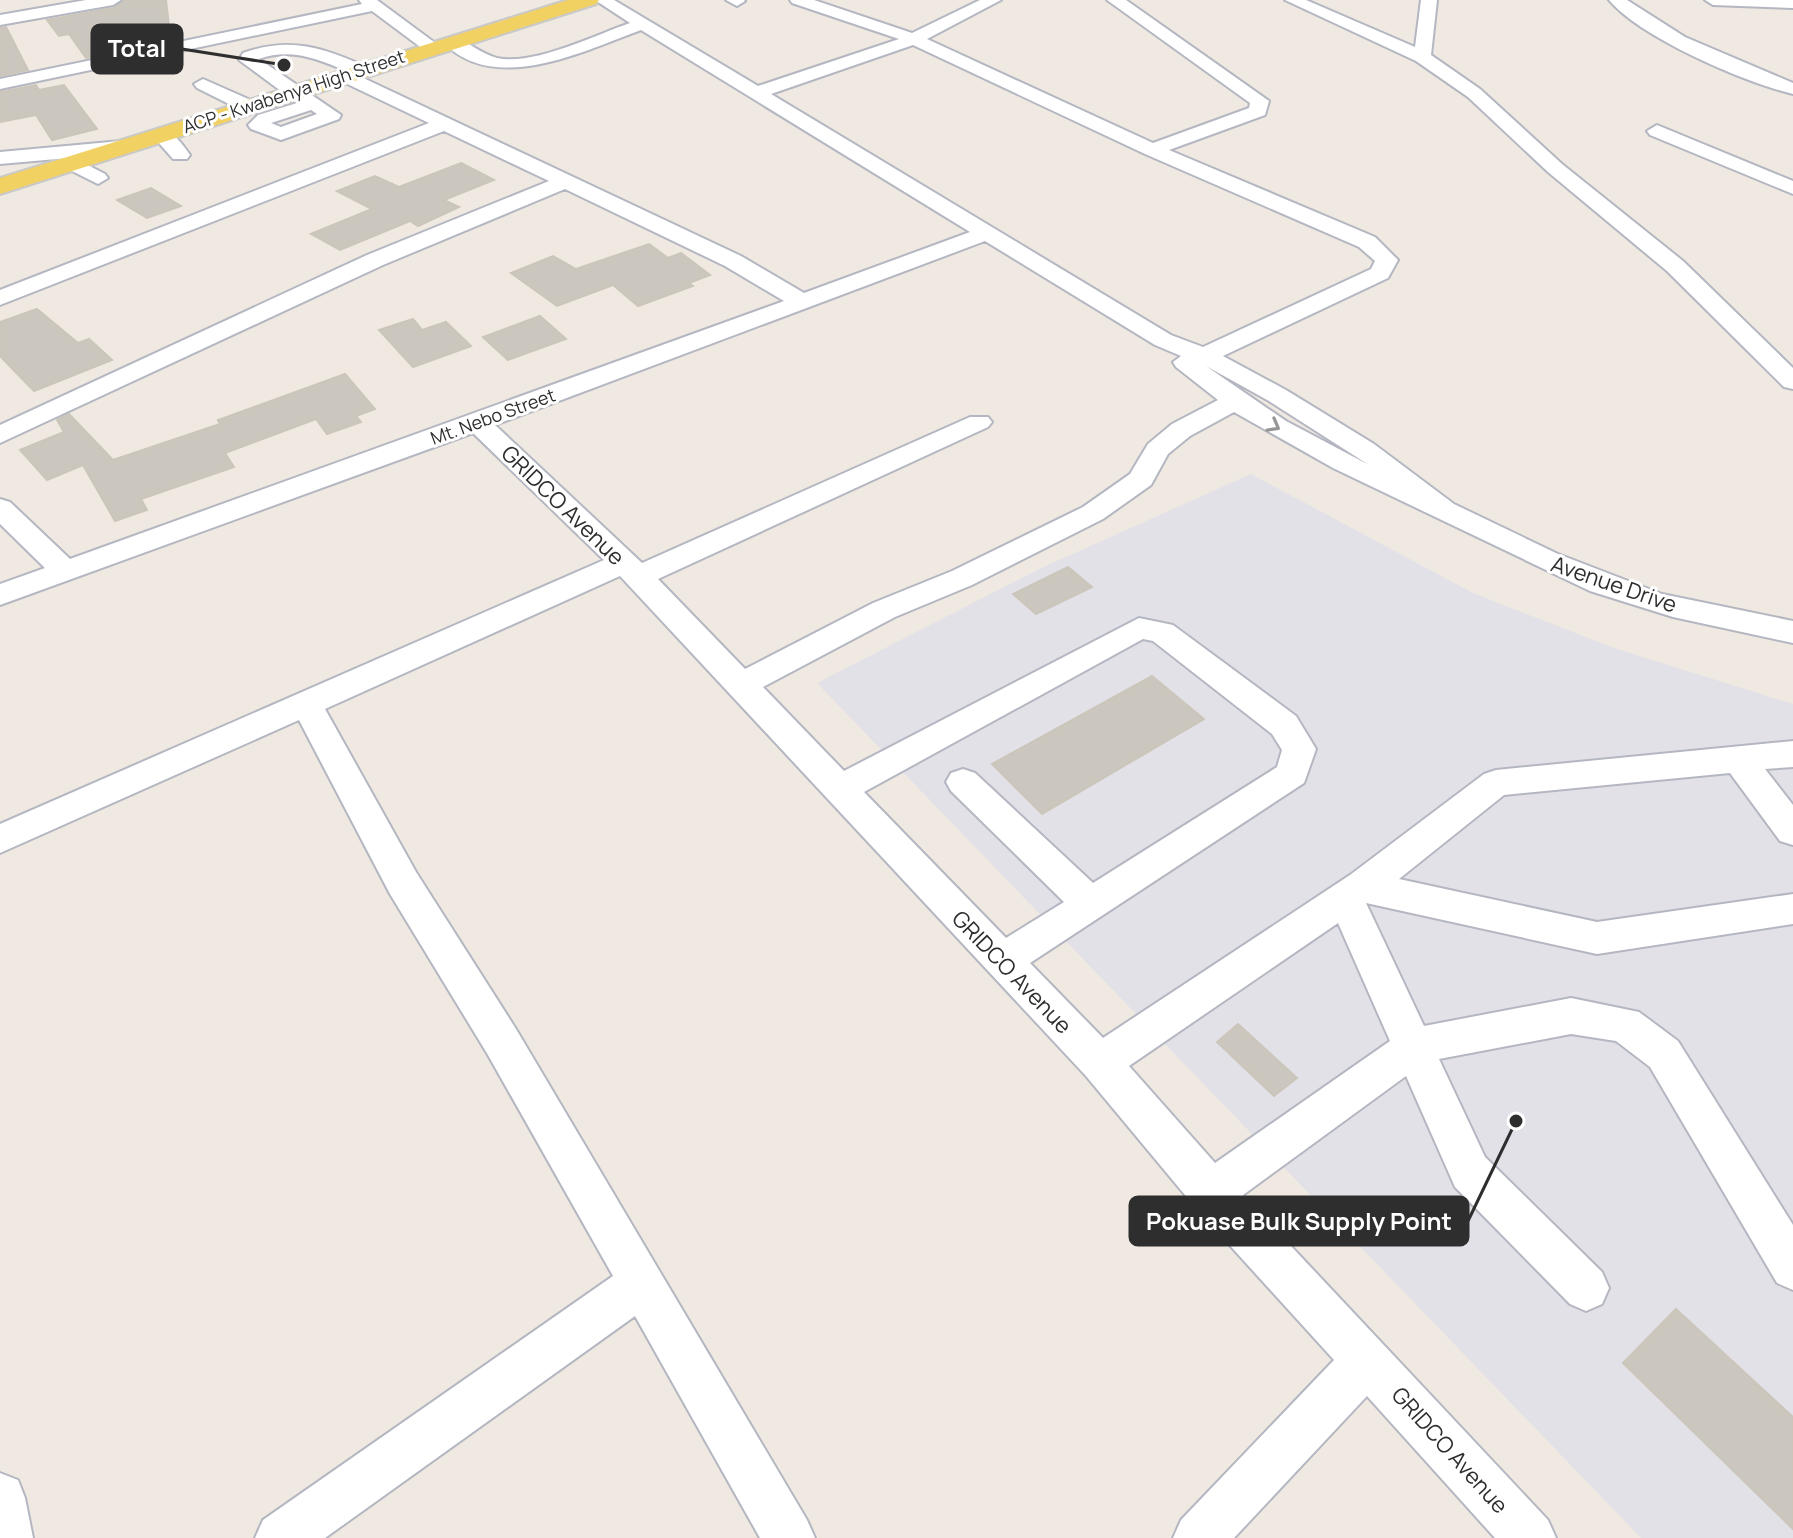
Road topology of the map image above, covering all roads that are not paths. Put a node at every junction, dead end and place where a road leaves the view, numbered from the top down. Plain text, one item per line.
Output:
1 (113, 0) edge
2 (589, 0) edge
3 (603, 0) edge
4 (798, 0) edge
5 (993, 0) edge
6 (1115, 0) edge
7 (1293, 0) edge
8 (1429, 0) edge
9 (1617, 0) edge
10 (1713, 0) edge
11 (371, 3) edge
12 (1793, 3) edge
13 (0, 20) edge
14 (643, 24) junction
15 (912, 38) junction
16 (442, 45) junction
17 (1422, 57) junction
18 (346, 69) junction
19 (270, 76) junction
20 (0, 84) edge
21 (203, 84) dead end
22 (1793, 89) edge
23 (292, 92) junction
24 (755, 93) junction
25 (312, 104) dead end
26 (248, 106) junction
27 (444, 124) junction
28 (1657, 131) dead end
29 (161, 134) junction
30 (121, 147) junction
31 (1152, 150) junction
32 (180, 155) dead end
33 (0, 158) edge
34 (71, 163) junction
35 (98, 178) dead end
36 (566, 181) junction
37 (0, 186) edge
38 (1793, 188) edge
39 (984, 234) junction
40 (0, 298) edge
41 (803, 302) junction
42 (1163, 340) junction
43 (1206, 355) junction
44 (1790, 373) edge
45 (1235, 401) junction
46 (979, 422) dead end
47 (477, 423) junction
48 (0, 435) edge
49 (0, 508) edge
50 (1444, 510) junction
51 (631, 570) junction
52 (66, 572) junction
53 (0, 595) edge
54 (1793, 632) edge
55 (740, 685) junction
56 (307, 705) junction
57 (1793, 754) edge
58 (1738, 759) junction
59 (963, 782) dead end
60 (839, 790) junction
61 (1793, 831) edge
62 (0, 839) edge
63 (1354, 892) junction
64 (1091, 904) junction
65 (1793, 909) edge
66 (1001, 962) junction
67 (1415, 1046) junction
68 (1100, 1063) junction
69 (1211, 1192) junction
70 (1793, 1267) edge
71 (640, 1285) junction
72 (1586, 1288) dead end
73 (1368, 1360) junction
74 (0, 1498) edge
75 (7, 1538) edge
76 (281, 1538) edge
77 (789, 1538) edge
78 (1199, 1538) edge
79 (1530, 1538) edge

1 - 13 street
2 - 16 main road, ACP - Kwabenya High Street
3 - 14 street
4 - 15 street
5 - 15 street
6 - 31 street
7 - 17 street
8 - 17 street
9 - 22 street
10 - 12 street
11 - 16 street
11 - 20 street
14 - 16 street
14 - 24 street
15 - 24 street
15 - 31 street
16 - 18 main road, ACP - Kwabenya High Street
17 - 44 street
18 - 19 street
18 - 19 street
18 - 23 main road, ACP - Kwabenya High Street
18 - 27 street
19 - 23 street
21 - 26 street
23 - 25 street
23 - 26 main road, ACP - Kwabenya High Street
24 - 39 street
26 - 29 main road, ACP - Kwabenya High Street
27 - 36 street
27 - 40 street
28 - 38 street
29 - 30 main road, ACP - Kwabenya High Street
29 - 32 street
30 - 33 street
30 - 34 main road, ACP - Kwabenya High Street
31 - 43 street
34 - 35 street
34 - 37 main road, ACP - Kwabenya High Street
36 - 41 street
36 - 48 street
39 - 41 street, Mt. Nebo Street
39 - 42 street
41 - 47 street, Mt. Nebo Street
42 - 43 street
42 - 45 street
43 - 50 street
45 -> 50 street
45 - 55 street
46 - 51 street
47 - 51 street, GRIDCO Avenue
47 - 52 street, Mt. Nebo Street
49 - 52 street
50 - 54 street, Avenue Drive
51 - 55 street, GRIDCO Avenue
51 - 56 street
52 - 53 street, Mt. Nebo Street
55 - 60 street, GRIDCO Avenue
56 - 62 street
56 - 71 street
57 - 58 street
58 - 61 street
58 - 63 street
59 - 64 street
60 - 64 street
60 - 66 street, GRIDCO Avenue
63 - 65 street
63 - 67 street
63 - 68 street
64 - 66 street
66 - 68 street, GRIDCO Avenue
67 - 69 street
67 - 70 street
67 - 72 street
68 - 69 street, GRIDCO Avenue
69 - 73 street, GRIDCO Avenue
71 - 76 street
71 - 77 street
73 - 78 street
73 - 79 street, GRIDCO Avenue
74 - 75 street

